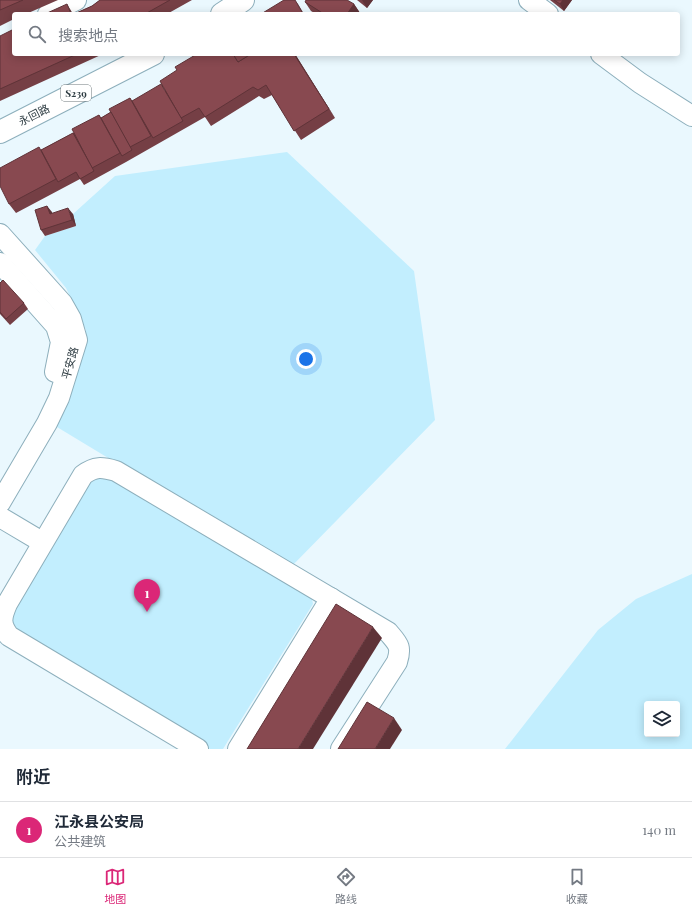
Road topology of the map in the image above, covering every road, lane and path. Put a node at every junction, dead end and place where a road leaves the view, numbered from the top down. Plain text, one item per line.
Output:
1 (76, 0) edge
2 (243, 0) edge
3 (529, 0) edge
4 (52, 12) edge
5 (225, 12) edge
6 (545, 12) edge
7 (149, 56) edge
8 (604, 56) edge
9 (692, 116) edge
10 (0, 132) edge
11 (0, 234) edge
12 (0, 263) edge
13 (0, 479) edge
14 (0, 502) edge
15 (0, 517) edge
16 (42, 542) junction
17 (331, 598) junction
18 (198, 749) edge
19 (238, 749) edge
20 (341, 749) edge

1 - 4 street
2 - 5 main road
3 - 6 street
7 - 10 main road, 永回路 / S239
8 - 9 street
11 - 14 street, 平安路
12 - 13 street, 平安路
15 - 16 street
16 - 17 street
16 - 18 street
17 - 19 street
17 - 20 street

